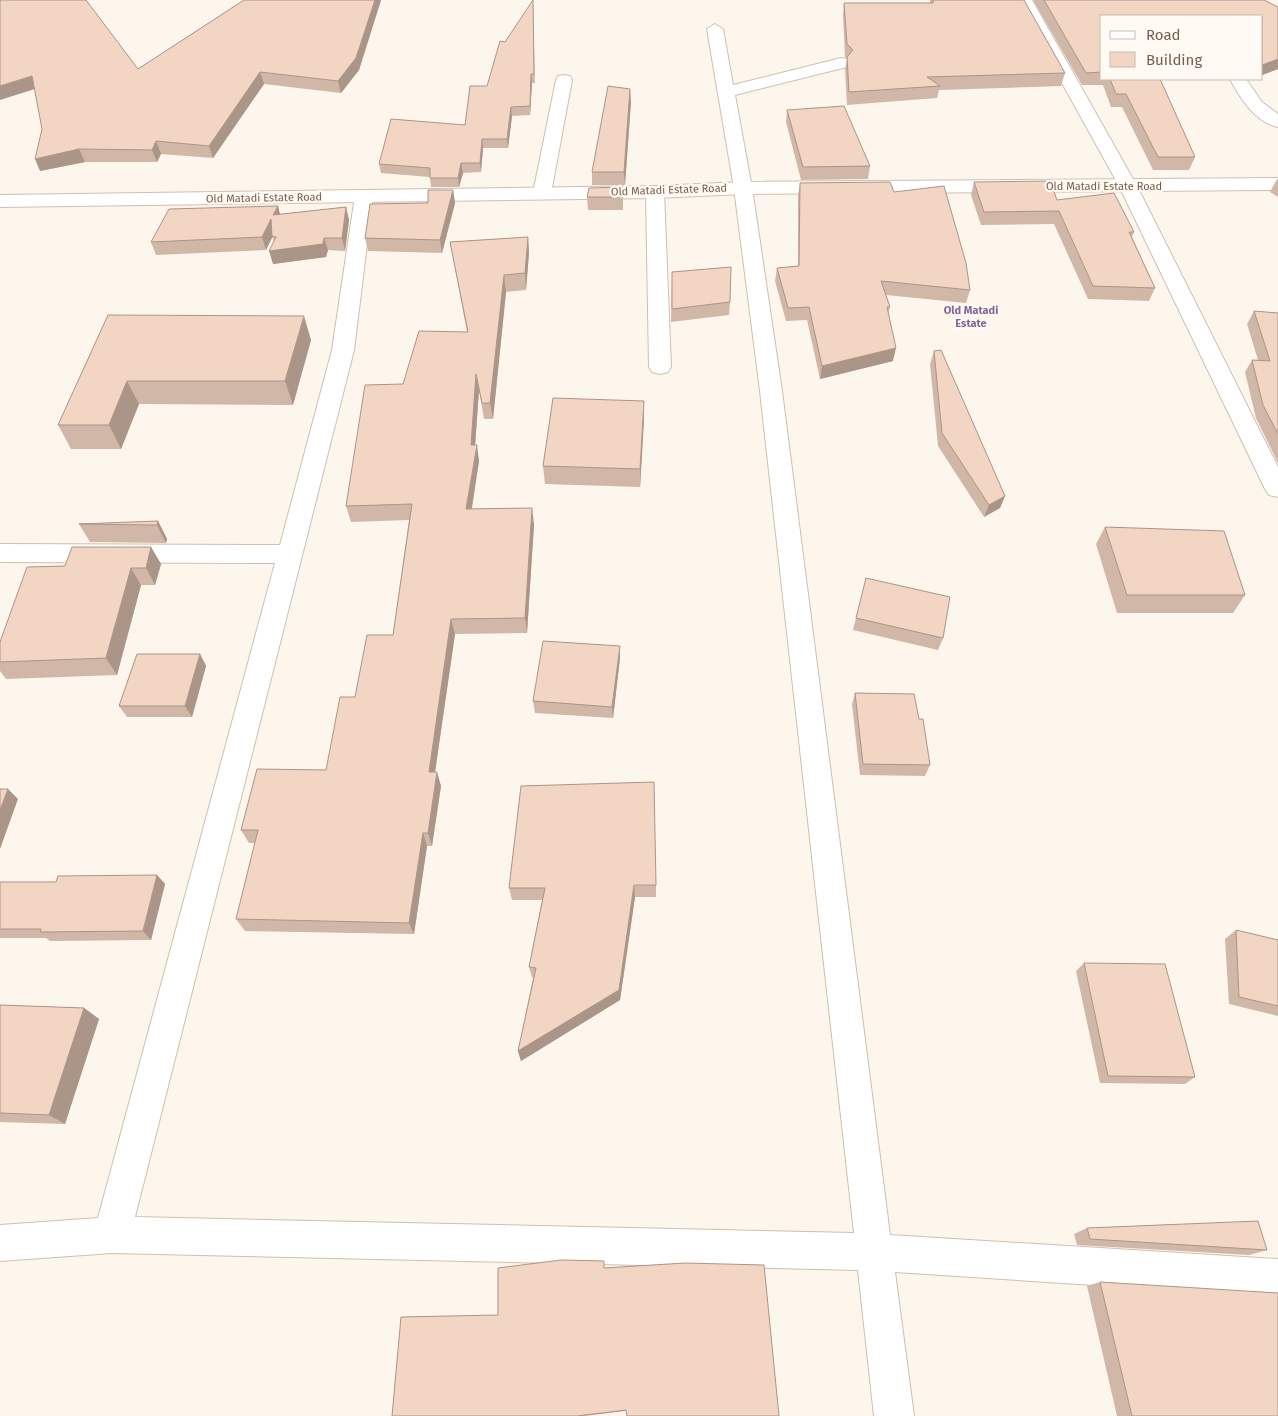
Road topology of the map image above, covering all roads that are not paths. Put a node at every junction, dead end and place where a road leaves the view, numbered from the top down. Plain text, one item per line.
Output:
1 (1024, 0) edge
2 (715, 29) dead end
3 (841, 63) dead end
4 (564, 80) dead end
5 (1239, 80) edge
6 (727, 92) junction
7 (1278, 122) edge
8 (1278, 184) edge
9 (1128, 186) junction
10 (742, 188) junction
11 (655, 192) junction
12 (542, 193) junction
13 (364, 196) junction
14 (0, 201) edge
15 (660, 367) dead end
16 (1276, 489) dead end
17 (0, 553) edge
18 (290, 554) junction
19 (112, 1235) junction
20 (0, 1243) edge
21 (876, 1252) junction
22 (1278, 1278) edge
23 (894, 1416) edge

1 - 9 street
2 - 6 street
3 - 6 street
4 - 12 street
5 - 7 street
6 - 10 street
8 - 9 street, Old Matadi Estate Road
9 - 10 street, Old Matadi Estate Road
9 - 16 street
10 - 11 street, Old Matadi Estate Road
10 - 21 street
11 - 12 street, Old Matadi Estate Road
11 - 15 street
12 - 13 street, Old Matadi Estate Road
13 - 14 street, Old Matadi Estate Road
13 - 18 street
17 - 18 street
18 - 19 street
19 - 20 street
19 - 21 street
21 - 22 street
21 - 23 street

